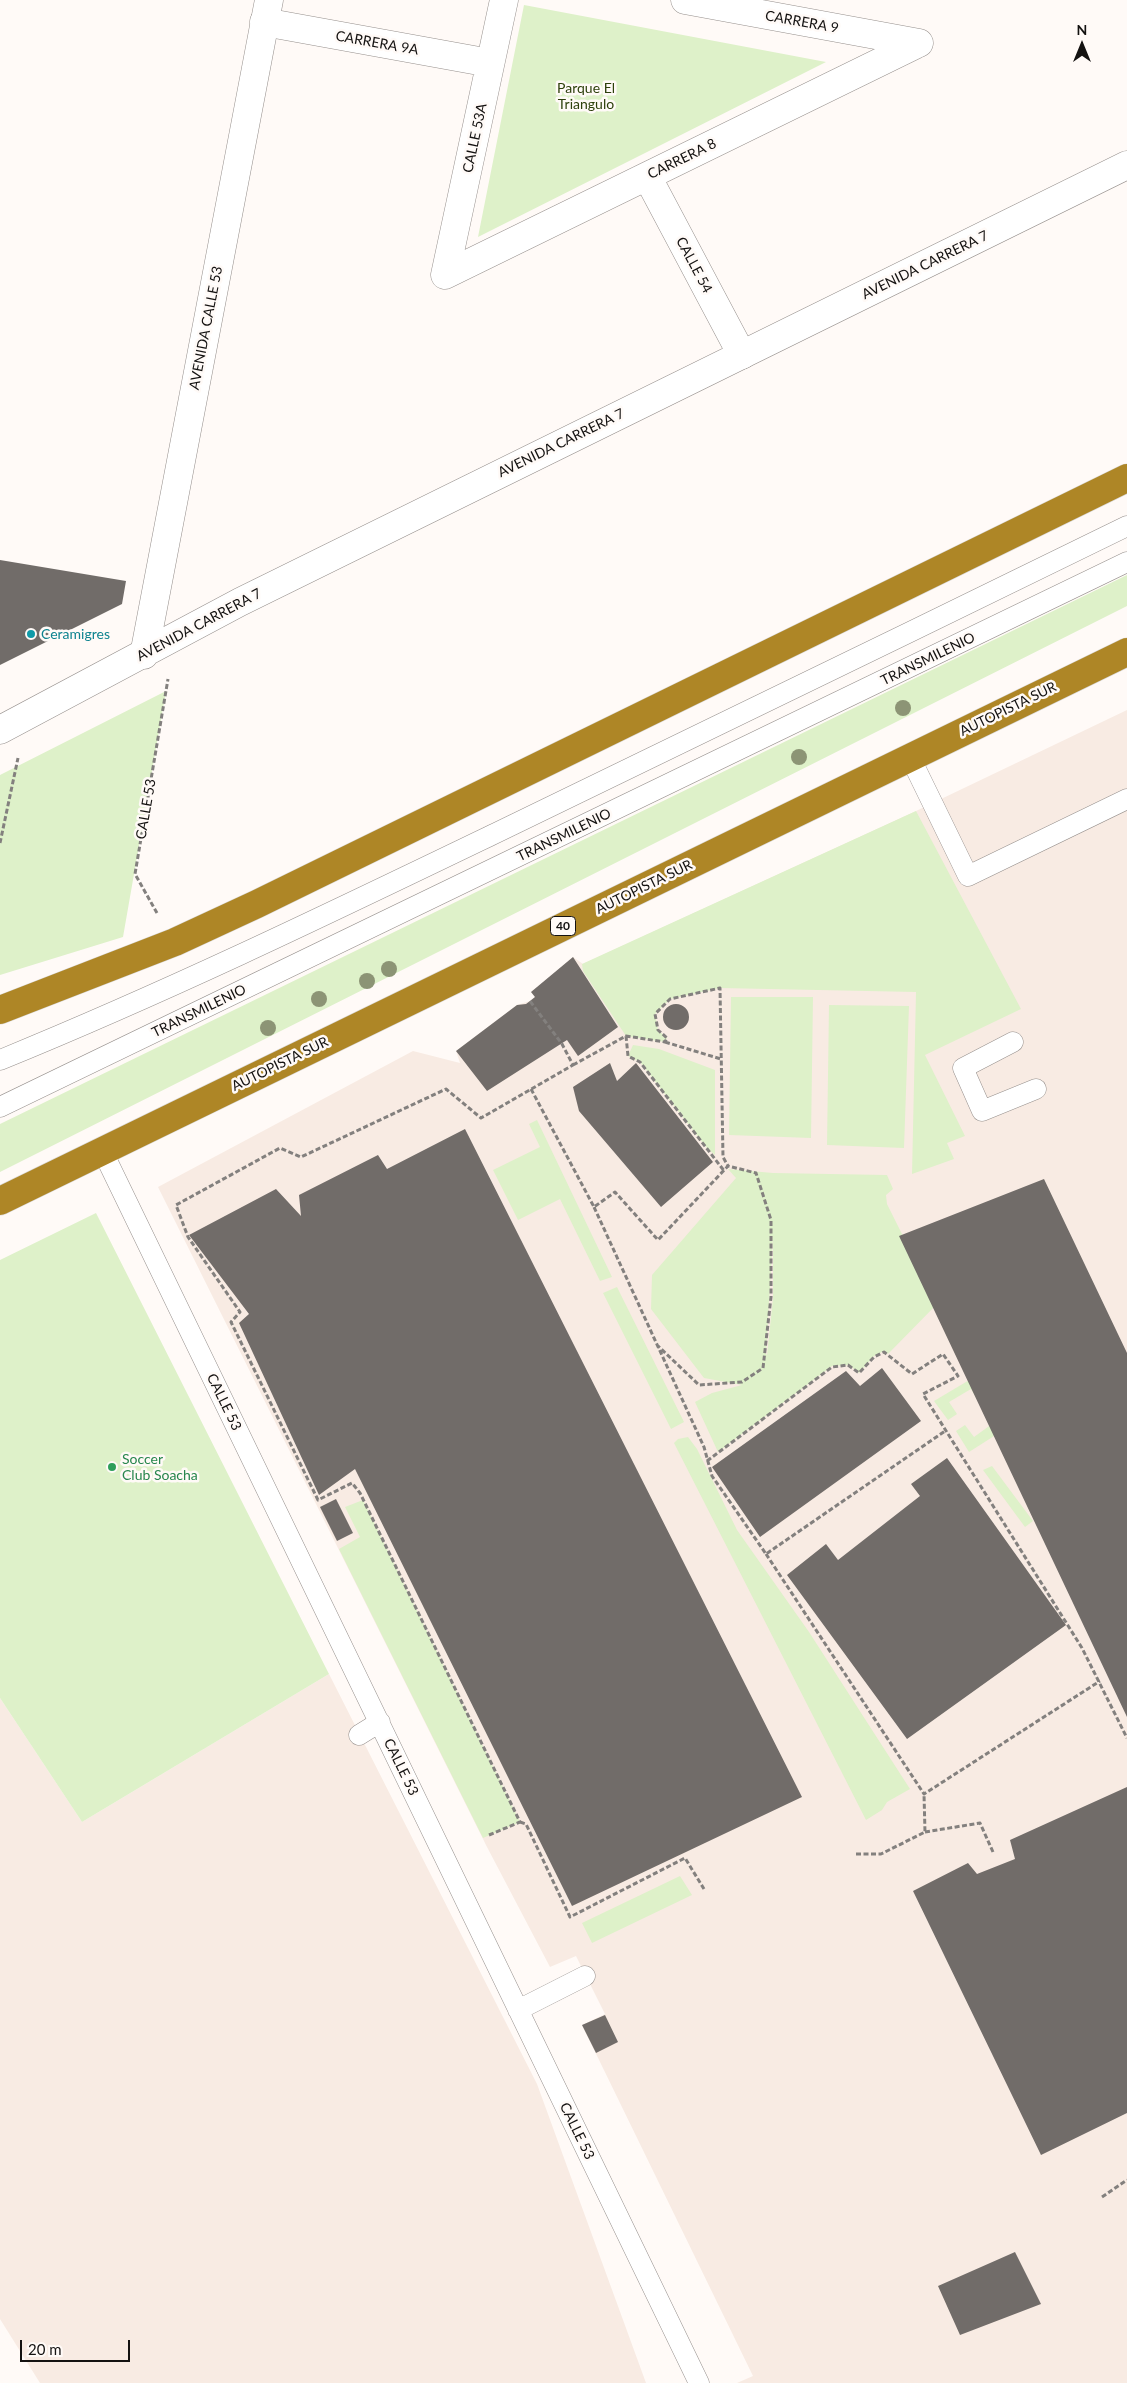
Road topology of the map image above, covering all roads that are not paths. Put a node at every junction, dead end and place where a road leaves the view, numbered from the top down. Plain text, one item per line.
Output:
1 (504, 0) edge
2 (685, 0) edge
3 (266, 11) edge
4 (919, 43) joint
5 (490, 62) junction
6 (1127, 165) edge
7 (647, 176) junction
8 (445, 275) joint
9 (742, 355) junction
10 (1127, 478) edge
11 (1127, 526) edge
12 (1127, 562) edge
13 (1127, 652) edge
14 (144, 655) junction
15 (0, 730) edge
16 (910, 757) junction
17 (1127, 799) edge
18 (0, 1010) edge
19 (1013, 1042) dead end
20 (0, 1060) edge
21 (1036, 1089) dead end
22 (0, 1107) edge
23 (102, 1150) junction
24 (0, 1201) edge
25 (380, 1722) junction
26 (359, 1735) dead end
27 (586, 1976) dead end
28 (518, 2010) junction
29 (699, 2383) edge

1 - 5 street, CALLE 53A
2 - 4 street, CARRERA 9
3 - 5 street, CARRERA 9A
3 - 14 street, AVENIDA CALLE 53
4 - 7 street, CARRERA 8
5 - 8 street, CALLE 53A
6 - 9 street, AVENIDA CARRERA 7
7 - 8 street, CARRERA 8
7 - 9 street, CALLE 54
9 - 14 street, AVENIDA CARRERA 7
10 - 18 highway
11 - 20 lane
12 - 22 lane, TRANSMILENIO
13 - 16 highway, AUTOPISTA SUR / 40
14 - 15 street, AVENIDA CARRERA 7
16 - 17 lane
16 - 23 highway, AUTOPISTA SUR / 40
19 - 21 lane
23 - 24 highway, AUTOPISTA SUR / 40
23 - 25 lane, CALLE 53
25 - 26 lane
25 - 28 lane, CALLE 53
27 - 28 lane
28 - 29 lane, CALLE 53

